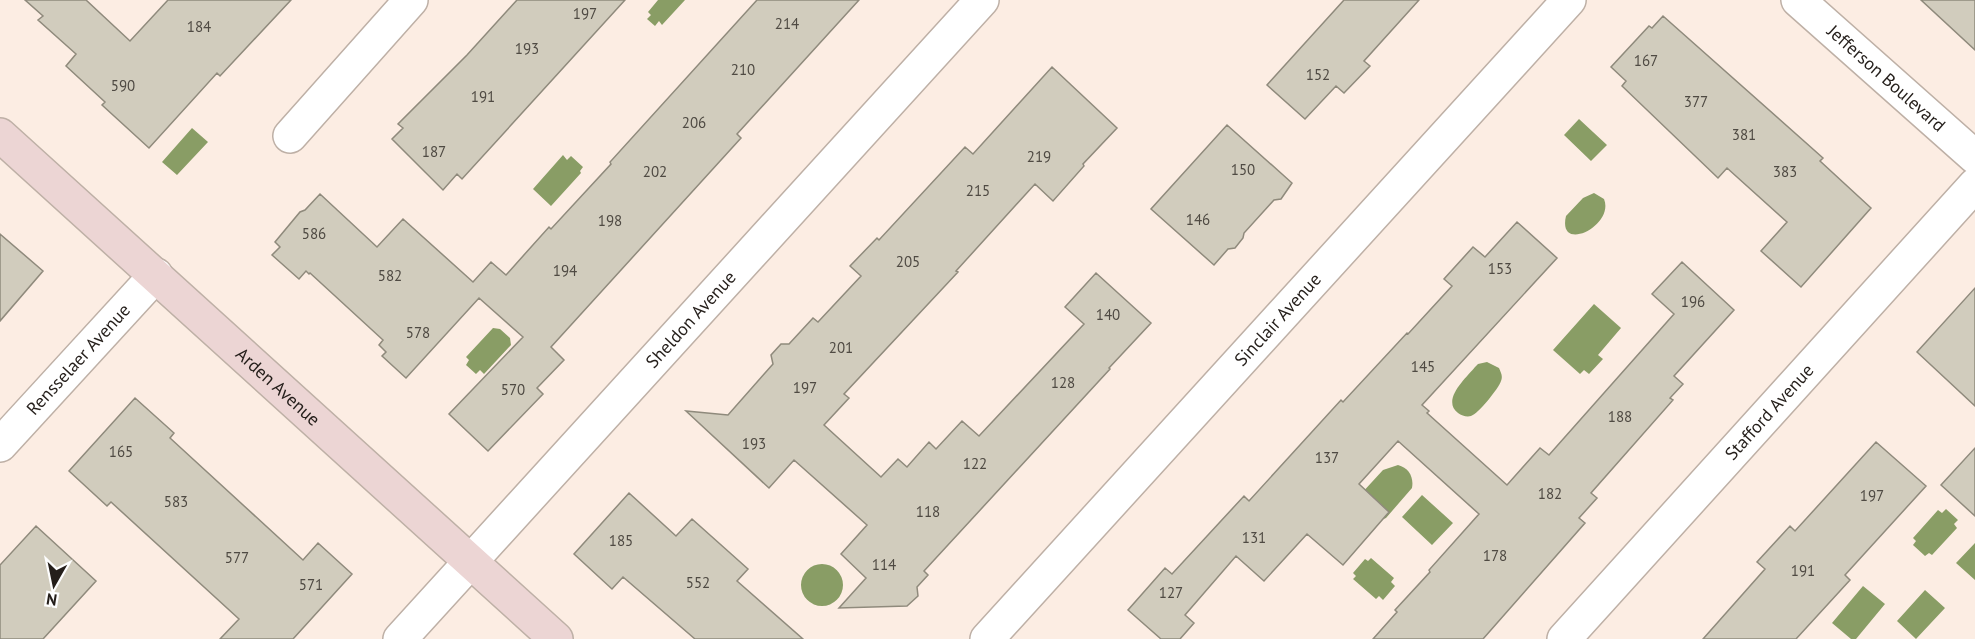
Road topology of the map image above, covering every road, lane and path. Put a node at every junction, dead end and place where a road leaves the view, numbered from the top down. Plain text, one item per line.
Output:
1 (411, 0) edge
2 (982, 0) edge
3 (1569, 0) edge
4 (1798, 0) edge
5 (0, 135) edge
6 (290, 136) dead end
7 (1975, 156) edge
8 (1975, 184) edge
9 (156, 275) junction
10 (0, 445) edge
11 (470, 562) junction
12 (400, 639) edge
13 (556, 639) edge
14 (987, 639) edge
15 (1564, 639) edge

1 - 6 street
2 - 11 street, Sheldon Avenue
3 - 14 street, Sinclair Avenue
4 - 7 street, Jefferson Boulevard
5 - 9 street, Arden Avenue
8 - 15 street, Stafford Avenue
9 - 10 street, Rensselaer Avenue
9 - 11 street, Arden Avenue
11 - 12 street, Sheldon Avenue
11 - 13 street, Arden Avenue

